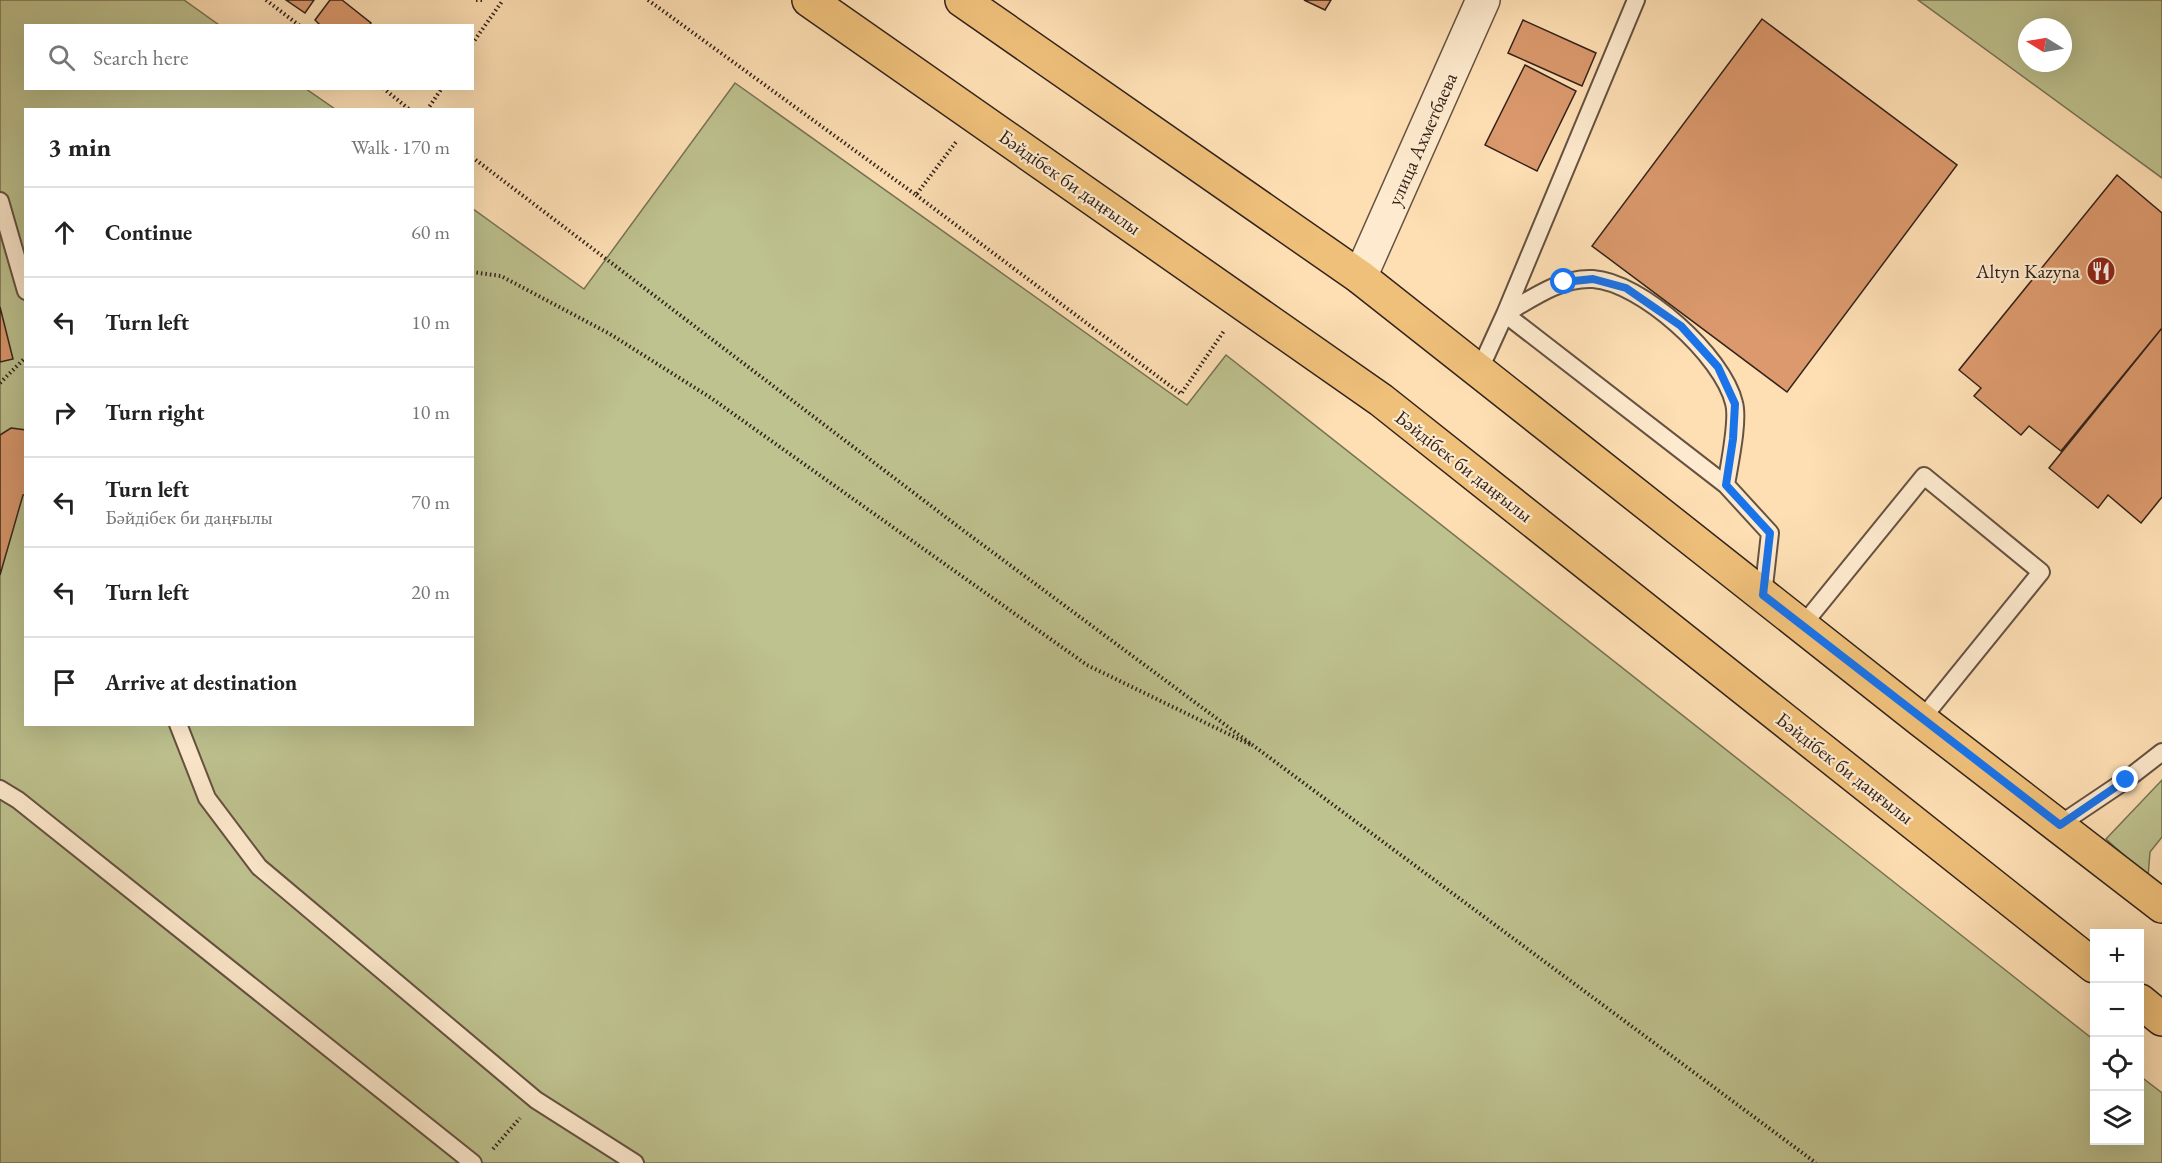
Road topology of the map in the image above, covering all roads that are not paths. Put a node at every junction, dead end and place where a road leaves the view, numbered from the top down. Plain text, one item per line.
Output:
1 (809, 0) edge
2 (962, 0) edge
3 (1484, 0) edge
4 (1636, 0) edge
5 (0, 201) edge
6 (1360, 277) junction
7 (24, 284) edge
8 (1505, 314) junction
9 (1479, 371) junction
10 (1726, 485) junction
11 (1763, 595) junction
12 (1802, 626) junction
13 (1921, 720) junction
14 (179, 726) edge
15 (2162, 752) edge
16 (0, 789) edge
17 (2060, 825) junction
18 (2162, 906) edge
19 (2090, 963) edge
20 (2144, 1005) edge
21 (2162, 1019) edge
22 (473, 1163) edge
23 (635, 1163) edge

1 - 19 main road, Бәйдібек би даңғылы
2 - 6 main road
3 - 6 street, улица Ахметбаева
4 - 8 lane
5 - 7 lane
6 - 9 main road
8 - 9 lane
8 - 10 lane
8 - 10 lane
9 - 11 main road
10 - 11 lane
11 - 12 main road
12 - 13 main road
12 - 13 lane
13 - 17 main road
14 - 23 lane
15 - 17 lane
16 - 22 lane
17 - 18 main road
20 - 21 main road

